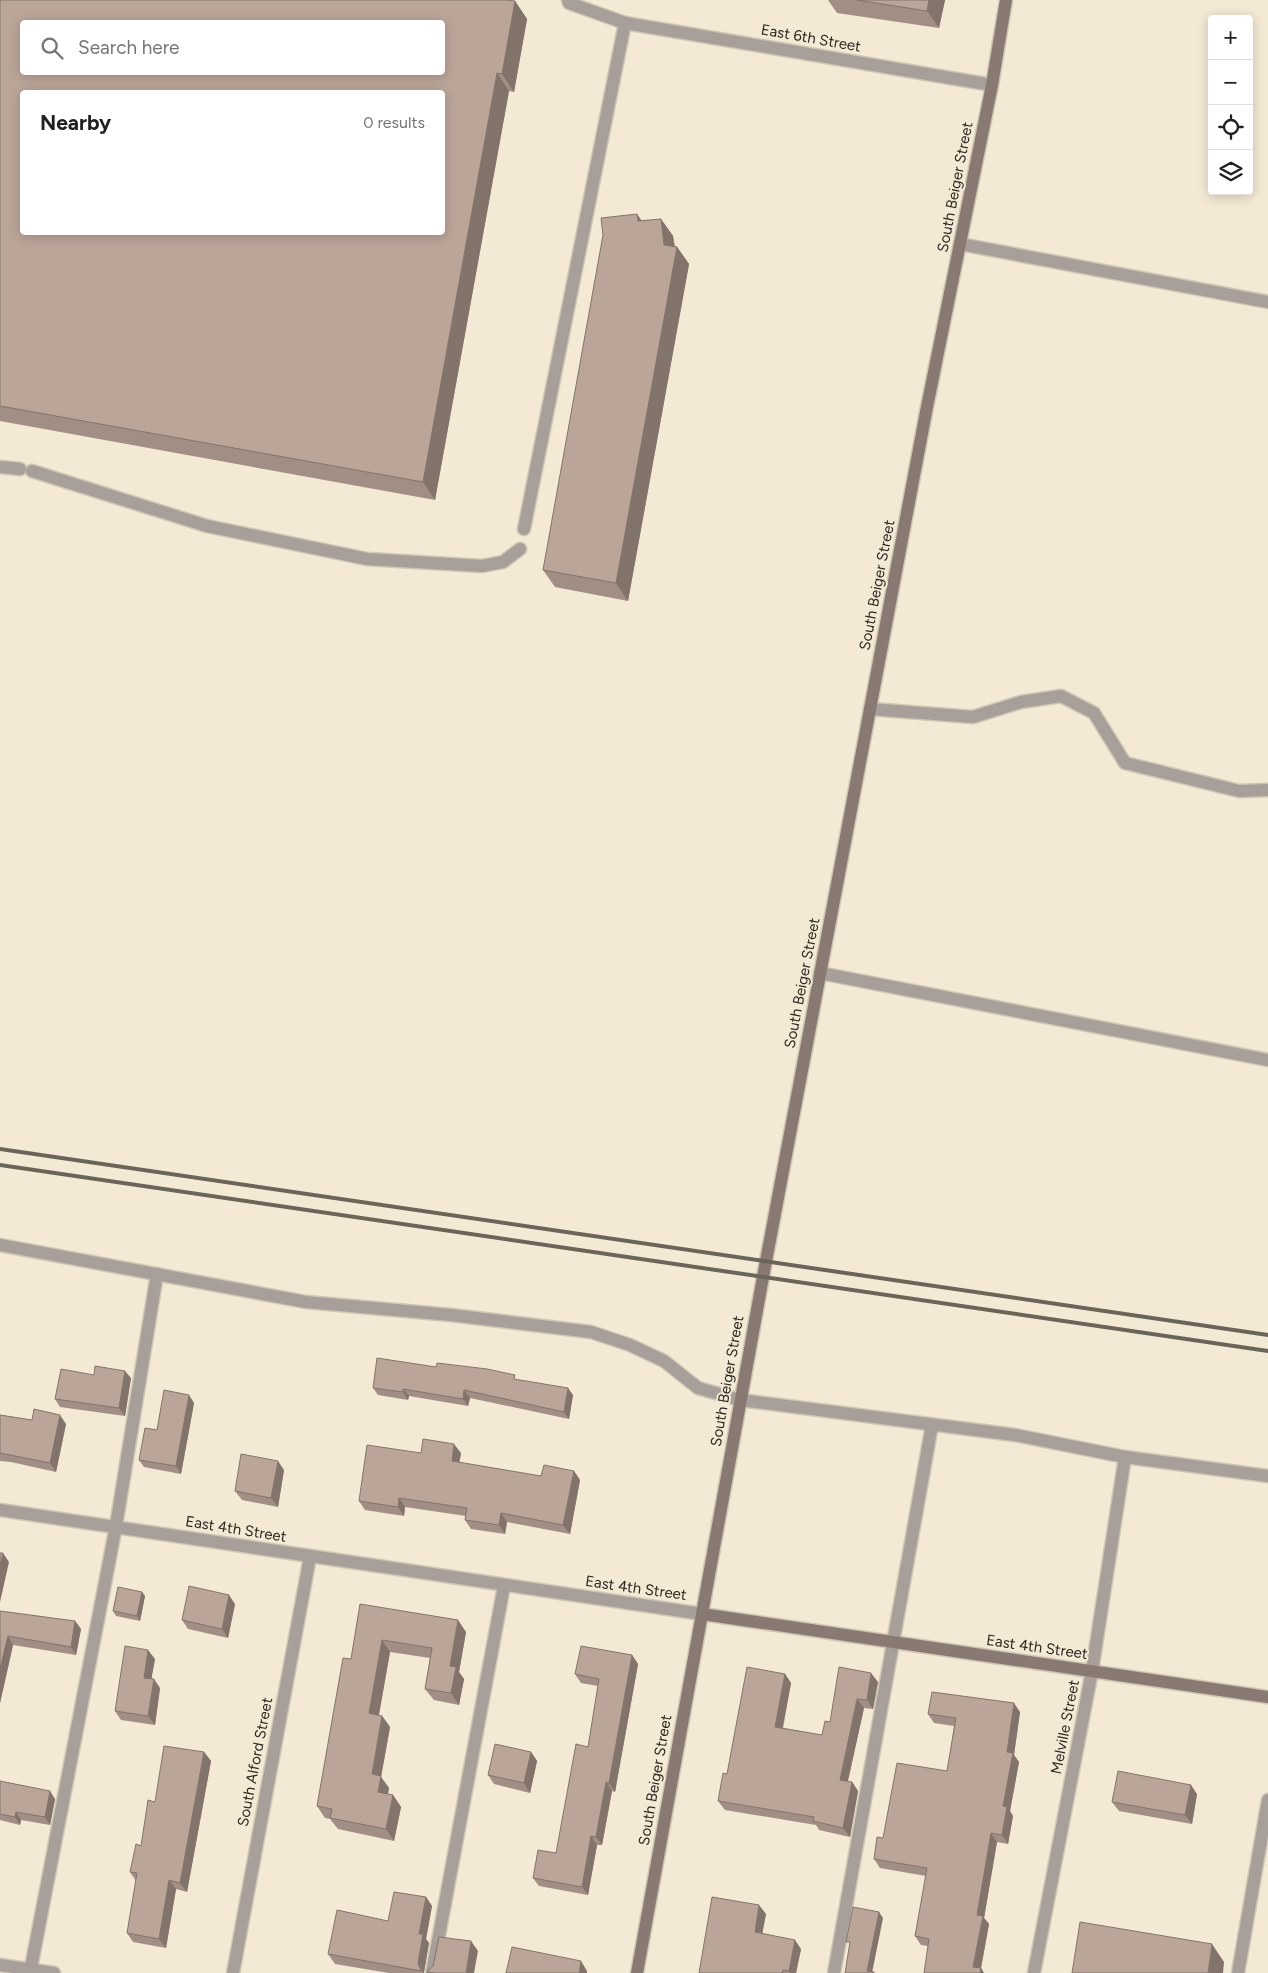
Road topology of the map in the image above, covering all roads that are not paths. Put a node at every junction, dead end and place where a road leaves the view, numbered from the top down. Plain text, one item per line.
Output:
1 (1006, 0) edge
2 (569, 1) edge
3 (625, 23) junction
4 (992, 85) junction
5 (960, 244) junction
6 (1268, 302) edge
7 (0, 467) edge
8 (524, 529) dead end
9 (520, 549) dead end
10 (870, 709) junction
11 (1268, 790) edge
12 (820, 973) junction
13 (1268, 1060) edge
14 (0, 1245) edge
15 (157, 1274) junction
16 (740, 1400) junction
17 (932, 1426) junction
18 (1125, 1457) junction
19 (1268, 1476) edge
20 (0, 1510) edge
21 (116, 1526) junction
22 (310, 1557) junction
23 (504, 1586) junction
24 (702, 1614) junction
25 (893, 1642) junction
26 (1092, 1671) junction
27 (1268, 1697) edge
28 (1268, 1800) edge
29 (0, 1965) edge
30 (30, 1971) edge
31 (54, 1973) edge
32 (233, 1973) edge
33 (432, 1973) edge
34 (637, 1973) edge
35 (834, 1973) edge
36 (1034, 1973) edge
37 (1238, 1973) edge

1 - 4 street, South Beiger Street
2 - 3 street, East 6th Street
3 - 4 street, East 6th Street
3 - 8 street
4 - 5 street, South Beiger Street
5 - 6 street
5 - 10 street, South Beiger Street
7 - 9 street
10 - 11 street
10 - 12 street, South Beiger Street
12 - 13 street
12 - 16 street, South Beiger Street
14 - 15 street
15 - 16 street
15 - 21 street
16 - 17 street
16 - 24 street, South Beiger Street
17 - 18 street
17 - 25 street
18 - 19 street
18 - 26 street, Melville Street
20 - 21 street, East 4th Street
21 - 22 street, East 4th Street
21 - 30 street
22 - 23 street, East 4th Street
22 - 32 street, South Alford Street
23 - 24 street, East 4th Street
23 - 33 street
24 - 25 street, East 4th Street
24 - 34 street, South Beiger Street
25 - 26 street, East 4th Street
25 - 35 street
26 - 27 street, East 4th Street
26 - 36 street, Melville Street
28 - 37 street
29 - 30 street
30 - 31 street

